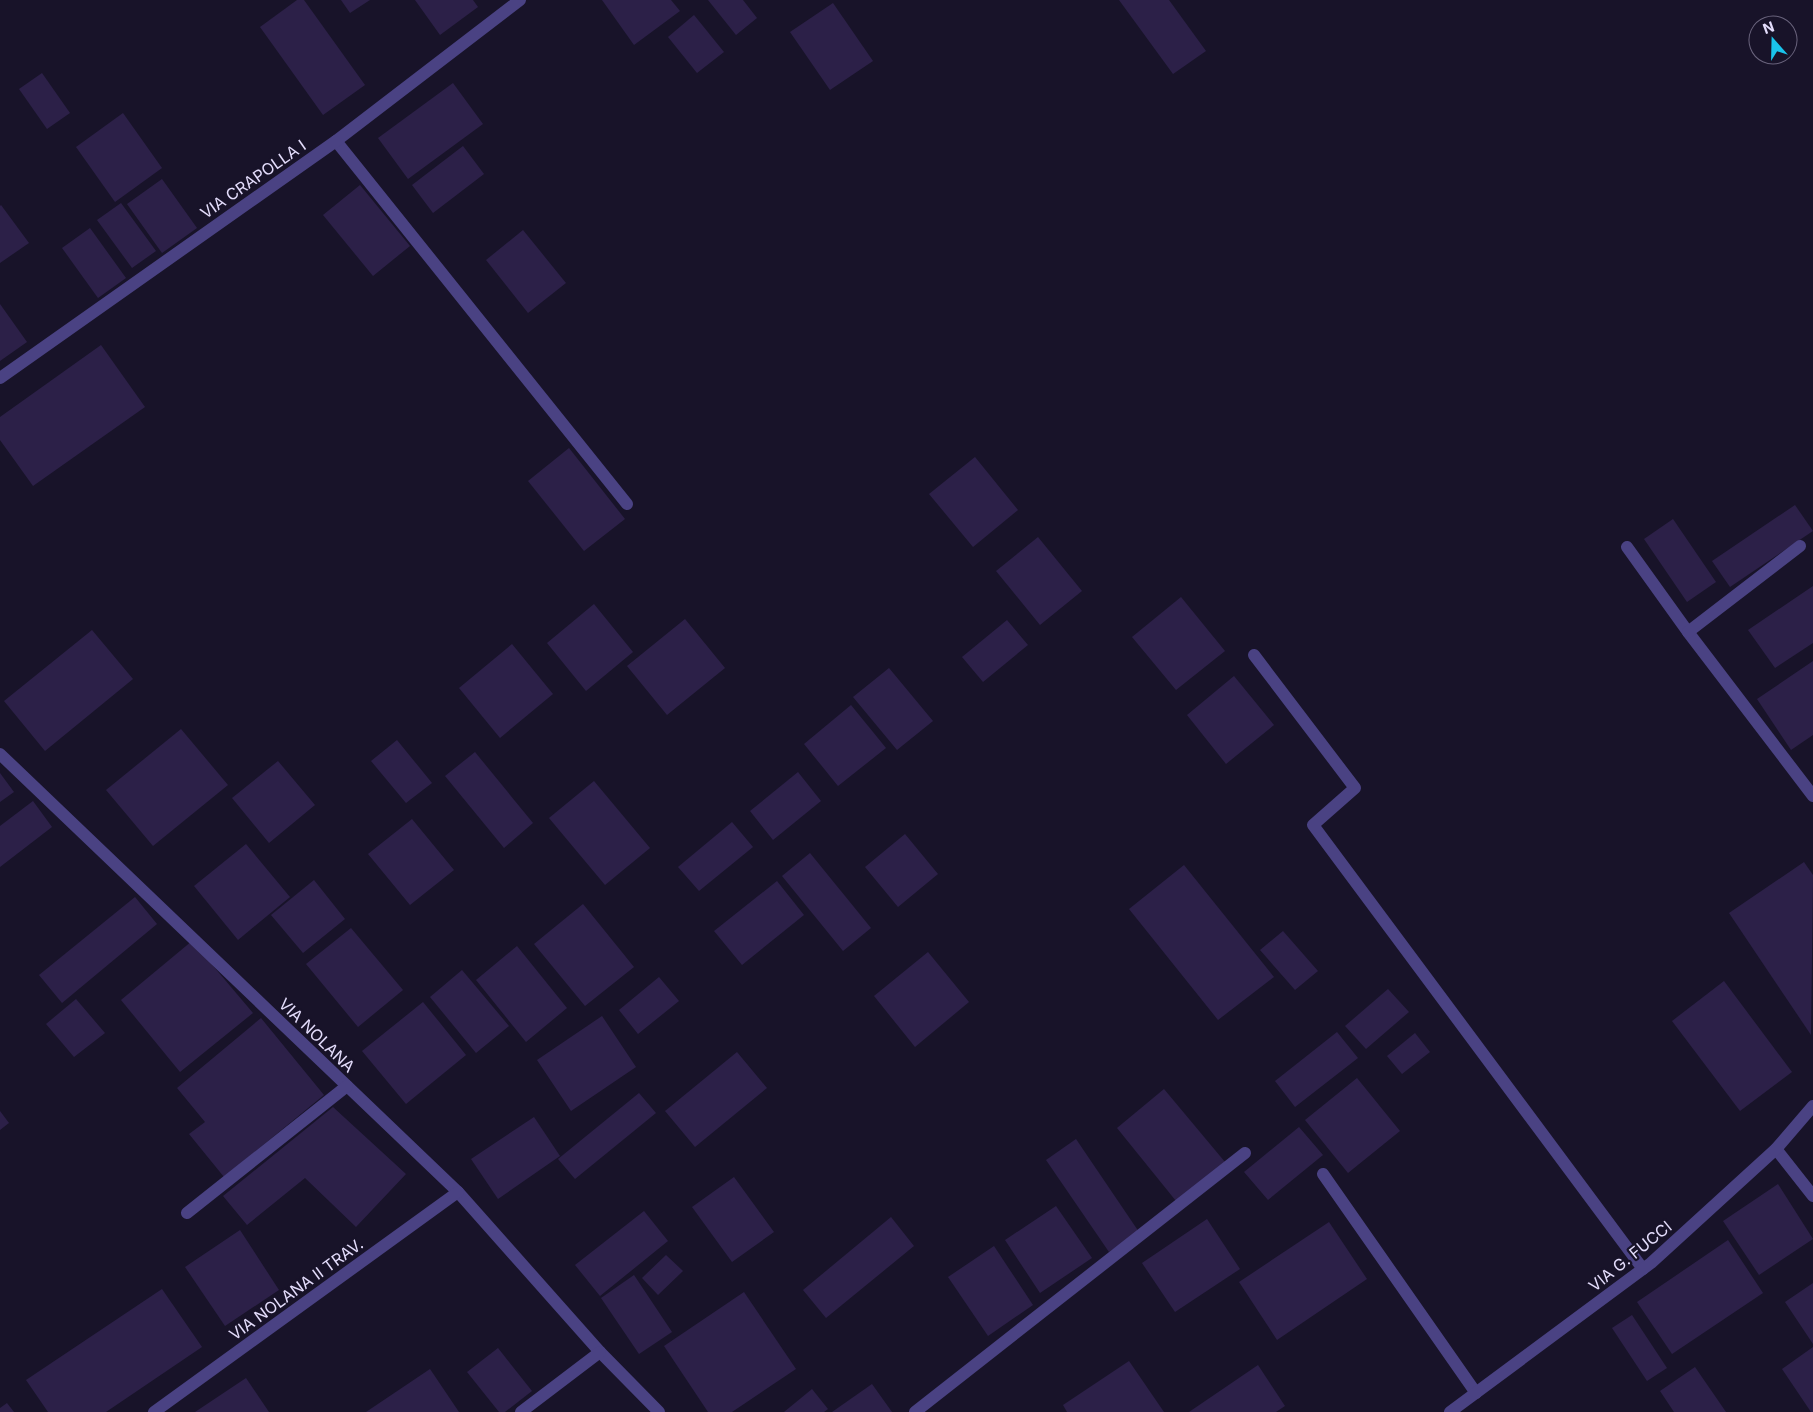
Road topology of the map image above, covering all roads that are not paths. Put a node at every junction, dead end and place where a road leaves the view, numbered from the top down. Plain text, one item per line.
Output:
1 (520, 0) edge
2 (336, 141) junction
3 (0, 378) edge
4 (627, 504) dead end
5 (1800, 546) dead end
6 (1627, 547) dead end
7 (1688, 632) junction
8 (1254, 655) dead end
9 (0, 754) edge
10 (1813, 796) edge
11 (347, 1086) junction
12 (1813, 1106) edge
13 (1776, 1149) junction
14 (1245, 1153) dead end
15 (1323, 1174) dead end
16 (458, 1192) junction
17 (1813, 1196) edge
18 (188, 1213) dead end
19 (1643, 1269) junction
20 (600, 1352) junction
21 (1476, 1393) junction
22 (154, 1412) edge
23 (521, 1412) edge
24 (659, 1412) edge
25 (915, 1412) edge
26 (1450, 1412) edge

1 - 2 street, VIA CRAPOLLA I
2 - 3 street, VIA CRAPOLLA I
2 - 4 street
5 - 7 street
6 - 7 street
7 - 10 street
8 - 19 street
9 - 11 street, VIA NOLANA
11 - 16 street, VIA NOLANA
11 - 18 street
12 - 13 street, VIA G. FUCCI
13 - 17 street
13 - 19 street, VIA G. FUCCI
14 - 25 street
15 - 21 street
16 - 20 street, VIA NOLANA
16 - 22 street, VIA NOLANA II TRAV.
19 - 21 street, VIA G. FUCCI
20 - 23 street
20 - 24 street, VIA NOLANA
21 - 26 street, VIA G. FUCCI

